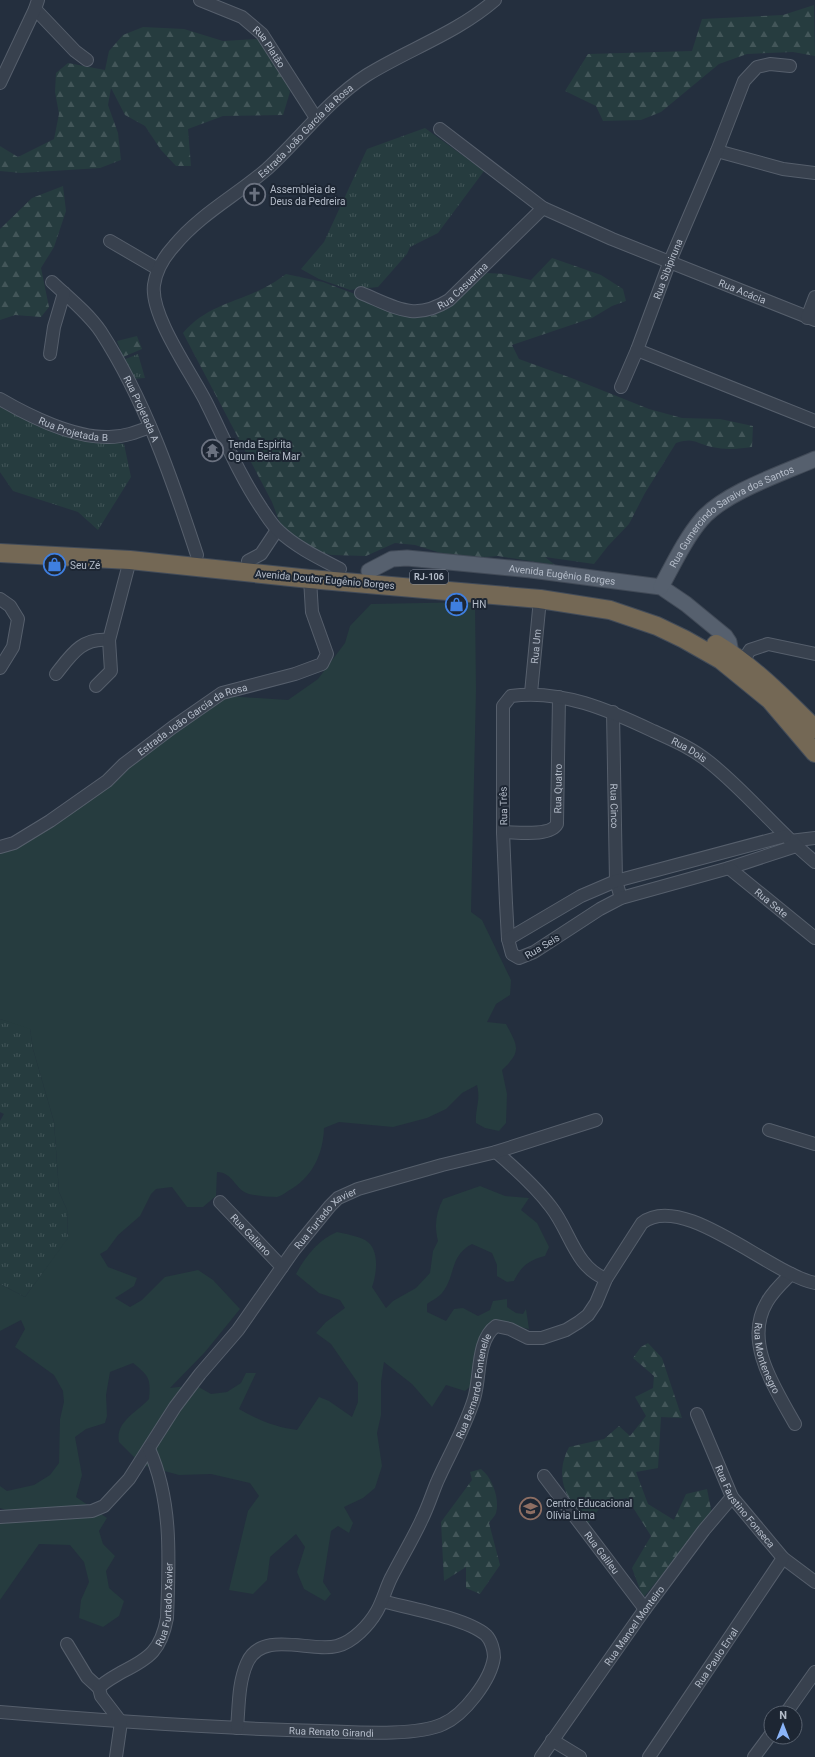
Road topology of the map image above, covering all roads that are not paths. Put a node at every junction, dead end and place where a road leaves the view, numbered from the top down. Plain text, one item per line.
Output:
1 (200, 0) edge
2 (495, 0) edge
3 (37, 5) edge
4 (87, 60) dead end
5 (790, 66) dead end
6 (0, 83) edge
7 (316, 118) junction
8 (440, 129) dead end
9 (716, 151) junction
10 (815, 173) edge
11 (543, 208) junction
12 (110, 241) dead end
13 (670, 261) junction
14 (158, 269) junction
15 (52, 282) dead end
16 (64, 293) junction
17 (362, 293) dead end
18 (815, 297) edge
19 (811, 319) edge
20 (637, 350) junction
21 (50, 354) dead end
22 (621, 387) dead end
23 (0, 399) edge
24 (815, 421) edge
25 (150, 427) junction
26 (815, 459) edge
27 (277, 530) junction
28 (0, 543) edge
29 (0, 554) edge
30 (197, 556) junction
31 (130, 560) junction
32 (248, 561) junction
33 (340, 569) junction
34 (369, 571) junction
35 (310, 579) junction
36 (661, 587) junction
37 (0, 599) edge
38 (540, 599) junction
39 (109, 640) junction
40 (815, 654) edge
41 (737, 657) junction
42 (0, 668) edge
43 (56, 674) dead end
44 (96, 686) dead end
45 (531, 693) junction
46 (559, 697) junction
47 (794, 708) junction
48 (614, 712) junction
49 (815, 720) edge
50 (815, 730) edge
51 (815, 752) edge
52 (503, 832) junction
53 (815, 838) edge
54 (790, 841) junction
55 (0, 847) edge
56 (815, 862) edge
57 (729, 868) junction
58 (616, 880) junction
59 (621, 898) junction
60 (815, 938) edge
61 (508, 940) junction
62 (596, 1120) dead end
63 (769, 1130) dead end
64 (815, 1144) edge
65 (496, 1152) junction
66 (220, 1202) dead end
67 (282, 1267) junction
68 (791, 1274) junction
69 (606, 1280) junction
70 (815, 1283) edge
71 (697, 1414) dead end
72 (794, 1424) dead end
73 (149, 1449) junction
74 (544, 1476) dead end
75 (732, 1497) junction
76 (0, 1517) edge
77 (783, 1558) junction
78 (815, 1582) edge
79 (382, 1601) junction
80 (645, 1609) junction
81 (67, 1644) dead end
82 (815, 1672) edge
83 (99, 1688) junction
84 (792, 1705) edge
85 (0, 1712) edge
86 (120, 1722) junction
87 (237, 1728) junction
88 (552, 1740) junction
89 (763, 1745) edge
90 (116, 1757) edge
91 (541, 1757) edge
92 (580, 1757) edge
93 (649, 1757) edge
94 (754, 1757) edge

1 - 7 street, Rua Platão
2 - 7 street, Estrada João García da Rosa
3 - 4 street
3 - 6 street
5 - 9 street, Rua Sibipiruna
7 - 14 street, Estrada João García da Rosa
8 - 11 street
9 - 10 street
9 - 13 street, Rua Sibipiruna
11 - 13 street
11 - 17 street, Rua Casuarina
12 - 14 street
13 - 19 street, Rua Acácia
13 - 20 street, Rua Sibipiruna
14 - 27 street, Estrada João García da Rosa
15 - 16 street, Rua Projetada A
16 - 21 street
16 - 25 street, Rua Projetada A
18 - 19 street
20 - 22 street, Rua Sibipiruna
20 - 24 street
23 - 25 street, Rua Projetada B
25 - 30 street, Rua Projetada A
26 - 36 main road, Rua Gumercindo Saraiva dos Santos
27 - 32 street
27 - 33 street, Estrada João García da Rosa
28 - 30 highway, Avenida Doutor Eugênio Borges / RJ-106
29 - 31 highway, Avenida Doutor Eugênio Borges / RJ-106
30 - 32 highway, Avenida Doutor Eugênio Borges / RJ-106
31 - 35 highway, Avenida Doutor Eugênio Borges / RJ-106
31 - 39 street
32 - 33 highway, Avenida Doutor Eugênio Borges / RJ-106
33 - 34 highway, Avenida Doutor Eugênio Borges / RJ-106
34 - 36 main road, Avenida Eugênio Borges
34 - 41 highway, Avenida Doutor Eugênio Borges / RJ-106
35 - 38 highway, Avenida Doutor Eugênio Borges / RJ-106
35 - 55 street, Estrada João García da Rosa
36 - 41 main road, Avenida Eugênio Borges
37 - 42 street
38 - 45 street, Rua Um
38 - 51 highway, Avenida Doutor Eugênio Borges / RJ-106
39 - 43 street
39 - 44 street
40 - 41 street
41 - 47 highway, Avenida Doutor Eugênio Borges / RJ-106
45 - 46 street, Rua Dois
45 - 52 street, Rua Três
46 - 48 street, Rua Dois
46 - 52 street, Rua Quatro
47 - 49 street
47 - 50 highway, Avenida Doutor Eugênio Borges / RJ-106
48 - 54 street, Rua Dois
48 - 58 street, Rua Cinco
52 - 61 street, Rua Três
53 - 54 street, Rua Seis
54 - 56 street, Rua Dois
54 - 57 street, Rua Seis
54 - 58 street, Rua Seis
57 - 59 street, Rua Seis
57 - 60 street, Rua Sete
58 - 59 street, Rua Cinco
58 - 61 street, Rua Seis
59 - 61 street, Rua Seis
62 - 65 street, Rua Furtado Xavier
63 - 64 street
65 - 67 street, Rua Furtado Xavier
65 - 69 street
66 - 67 street, Rua Galiano
67 - 73 street, Rua Furtado Xavier
68 - 69 street, Rua Bernardo Fontenelle
68 - 70 street, Rua Bernardo Fontenelle
68 - 72 street, Rua Montenegro
69 - 79 street, Rua Bernardo Fontenelle
71 - 75 street, Rua Faustino Fonseca
73 - 76 street, Rua Furtado Xavier
73 - 83 street, Rua Furtado Xavier
74 - 80 street, Rua Galileu
75 - 77 street, Rua Faustino Fonseca
75 - 80 street, Rua Manoel Monteiro
77 - 78 street, Rua Faustino Fonseca
77 - 93 street, Rua Paulo Erval
79 - 87 street, Rua Bernardo Fontenelle
79 - 87 street, Rua Renato Girandi
80 - 88 street, Rua Manoel Monteiro
81 - 83 street
82 - 84 street
83 - 86 street
85 - 86 street, Rua Renato Girandi
86 - 87 street, Rua Renato Girandi
86 - 90 street
88 - 91 street, Rua Manoel Monteiro
88 - 92 street
89 - 94 street

